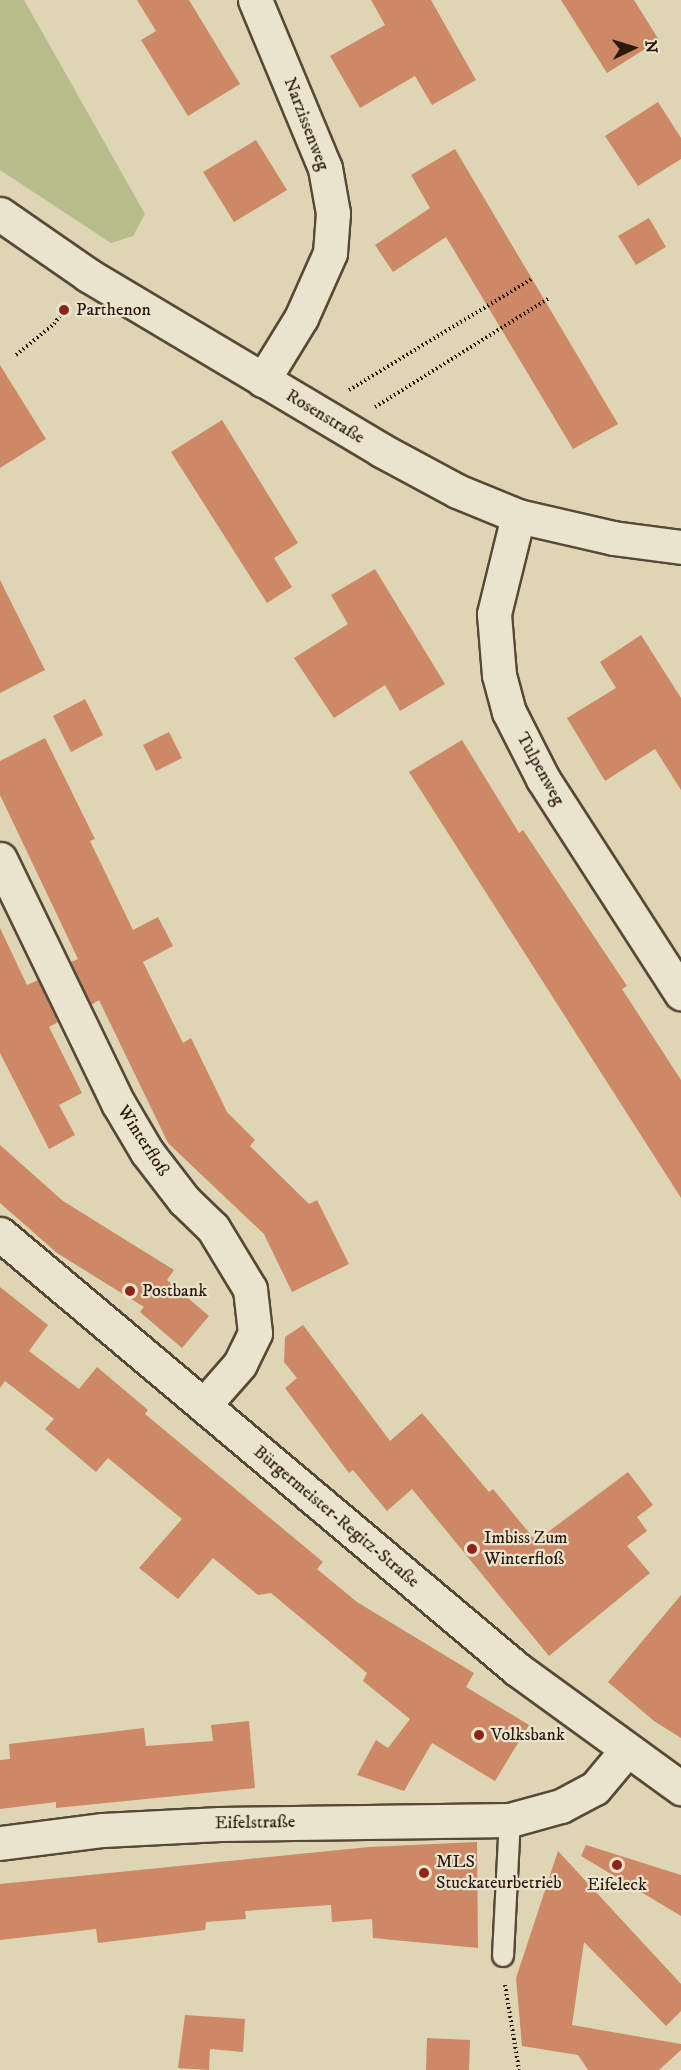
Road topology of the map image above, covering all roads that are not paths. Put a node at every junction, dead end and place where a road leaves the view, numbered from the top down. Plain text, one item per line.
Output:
1 (255, 0) edge
2 (0, 214) edge
3 (263, 380) junction
4 (518, 516) junction
5 (681, 547) edge
6 (0, 859) edge
7 (681, 993) edge
8 (0, 1234) edge
9 (204, 1405) junction
10 (626, 1751) junction
11 (681, 1788) edge
12 (510, 1820) junction
13 (0, 1843) edge
14 (503, 1956) road end

1 - 3 street, Narzissenweg
2 - 3 street, Rosenstraße
3 - 4 street, Rosenstraße
4 - 5 street, Rosenstraße
4 - 7 street, Tulpenweg
6 - 9 street, Winterfloß
8 - 9 street, Bürgermeister-Regitz-Straße
9 - 10 street, Bürgermeister-Regitz-Straße
10 - 11 street, Bürgermeister-Regitz-Straße
10 - 12 street, Eifelstraße
12 - 13 street, Eifelstraße
12 - 14 lane

